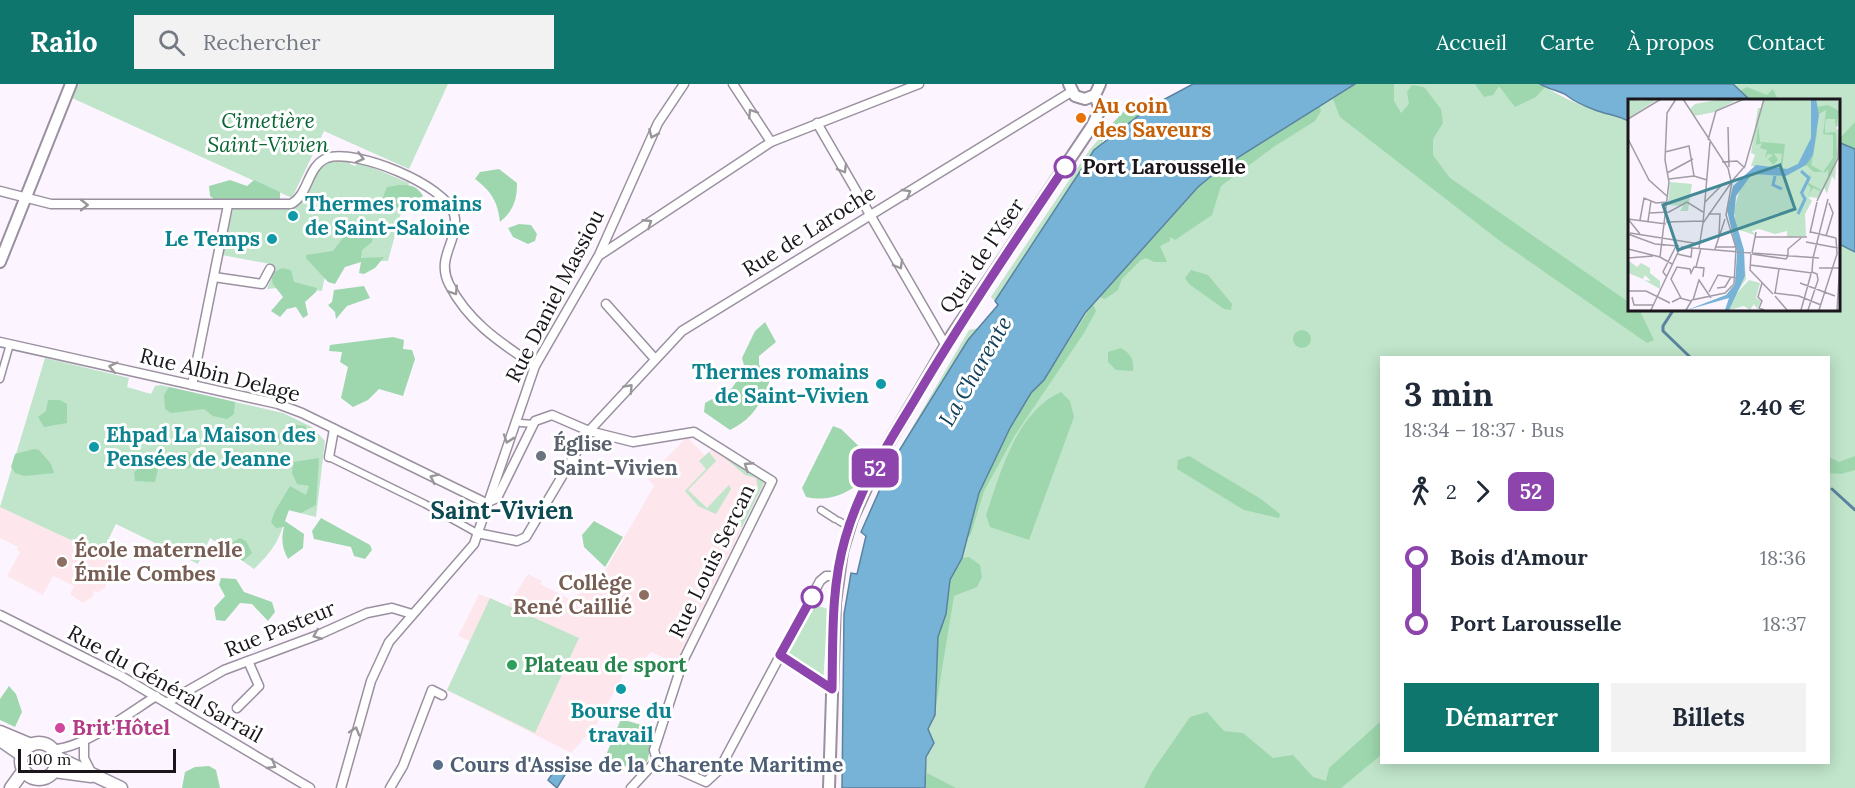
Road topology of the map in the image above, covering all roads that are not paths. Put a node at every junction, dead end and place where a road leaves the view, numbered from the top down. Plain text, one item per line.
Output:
1 (71, 84) edge
2 (684, 84) edge
3 (733, 84) edge
4 (920, 84) edge
5 (1100, 84) edge
6 (1070, 88) edge
7 (1095, 95) junction
8 (817, 123) junction
9 (771, 142) junction
10 (0, 191) edge
11 (27, 197) junction
12 (228, 206) junction
13 (870, 215) junction
14 (599, 255) junction
15 (0, 262) edge
16 (270, 269) dead end
17 (213, 276) junction
18 (606, 304) dead end
19 (0, 342) edge
20 (10, 344) junction
21 (946, 346) junction
22 (655, 359) junction
23 (535, 366) junction
24 (0, 379) edge
25 (192, 385) junction
26 (522, 423) dead end
27 (534, 424) junction
28 (334, 429) junction
29 (589, 431) junction
30 (329, 457) joint
31 (486, 503) junction
32 (821, 510) dead end
33 (849, 527) junction
34 (477, 533) junction
35 (837, 576) junction
36 (412, 614) junction
37 (0, 615) edge
38 (780, 655) junction
39 (248, 661) junction
40 (832, 689) junction
41 (442, 695) dead end
42 (156, 696) junction
43 (168, 702) junction
44 (237, 708) dead end
45 (0, 732) edge
46 (0, 740) edge
47 (84, 740) junction
48 (31, 745) junction
49 (54, 753) junction
50 (22, 755) junction
51 (657, 760) junction
52 (24, 770) junction
53 (54, 771) junction
54 (93, 776) junction
55 (706, 782) junction
56 (34, 784) edge
57 (11, 788) edge
58 (121, 788) edge
59 (310, 788) edge
60 (341, 788) edge
61 (390, 788) edge
62 (631, 788) edge
63 (716, 788) edge
64 (829, 788) edge

1 - 11 street
2 -> 14 street, Rue Daniel Massiou
9 -> 3 street
4 - 8 street
5 - 7 street
6 - 7 street
13 -> 6 street, Rue de Laroche
7 - 21 street, Quai de l'Yser
8 - 9 street
8 -> 13 street
14 -> 9 street
10 - 11 street
11 -> 12 street
11 - 15 street
12 - 17 street
12 -> 23 street
13 -> 21 street
13 - 22 street, Rue de Laroche
14 - 23 street, Rue Daniel Massiou
16 - 17 street
17 - 25 street
18 - 22 street
19 - 20 street, Rue Albin Delage
20 - 24 street
25 -> 20 street, Rue Albin Delage
21 - 33 street, Quai de l'Yser
29 -> 22 street, Rue de Laroche
23 -> 31 street, Rue Daniel Massiou
25 - 28 street, Rue Albin Delage
26 - 27 street
27 - 29 street
27 - 31 street
28 - 30 street
31 -> 28 street, Rue Albin Delage
29 - 34 street, Rue de Laroche
51 -> 29 street, Rue Louis Sercan
30 - 34 street
31 - 34 street, Rue Daniel Massiou
32 - 33 street
33 - 35 street, Quai de l'Yser
34 - 36 street, Rue Daniel Massiou
35 - 38 street
35 - 40 street, Quai de l'Yser
36 -> 39 street, Rue Pasteur
60 -> 36 street, Rue Daniel Massiou
37 - 42 street, Rue du Général Sarrail
38 - 40 street
38 - 55 street
39 - 43 street, Rue Pasteur
39 - 44 street
40 - 64 street, Quai de l'Yser
41 - 61 street
42 - 43 street, Rue du Général Sarrail
42 - 47 street
43 -> 59 street, Rue du Général Sarrail
45 - 48 main road
46 - 50 main road
47 - 49 street
47 - 54 street
48 - 49 main road
48 - 50 main road
49 - 53 main road
49 - 54 main road
50 - 52 main road
51 - 55 street
51 - 62 street
52 - 56 main road
52 - 57 main road
53 - 54 main road
53 - 56 main road
54 - 58 main road
55 - 63 street

